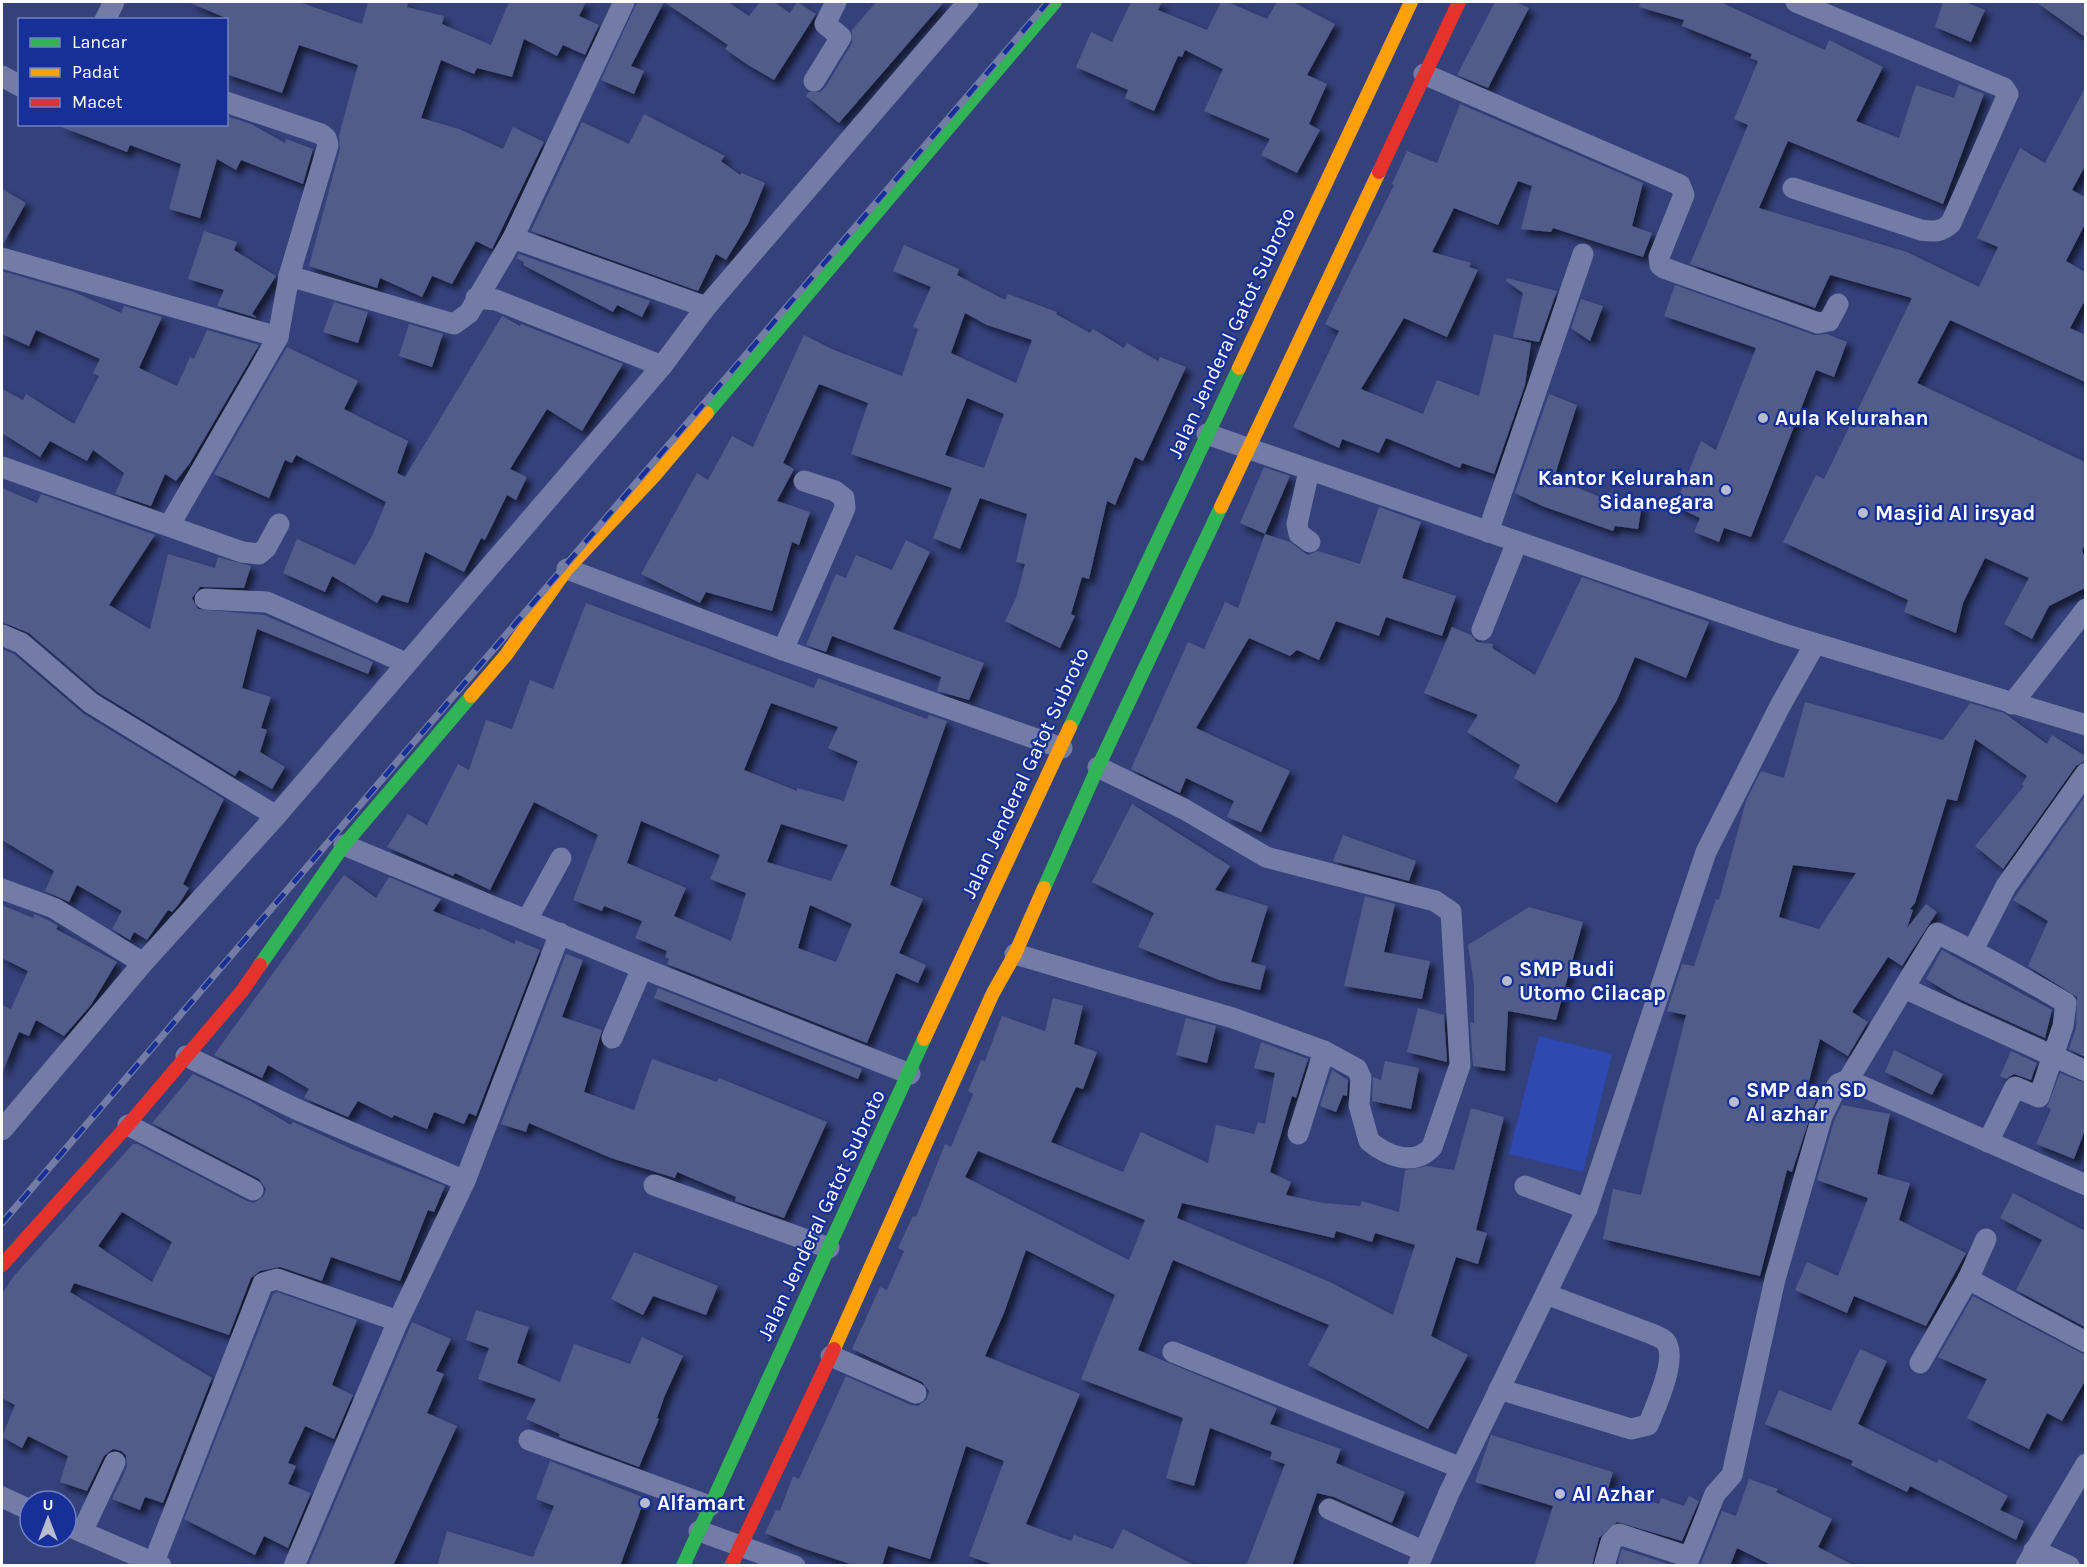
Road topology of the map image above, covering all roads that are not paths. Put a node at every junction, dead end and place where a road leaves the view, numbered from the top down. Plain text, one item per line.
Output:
1 (114, 2) edge
2 (624, 2) edge
3 (836, 2) edge
4 (968, 2) edge
5 (1055, 2) edge
6 (1411, 2) edge
7 (1459, 2) edge
8 (1796, 2) edge
9 (106, 18) edge
10 (1424, 74) junction
11 (2, 76) edge
12 (814, 81) dead end
13 (18, 85) edge
14 (228, 103) edge
15 (1793, 188) dead end
16 (513, 238) junction
17 (1584, 254) dead end
18 (2, 258) edge
19 (289, 276) junction
20 (476, 298) junction
21 (1838, 304) dead end
22 (706, 307) junction
23 (278, 337) junction
24 (662, 366) junction
25 (1207, 434) junction
26 (1249, 451) junction
27 (2, 467) edge
28 (1309, 471) junction
29 (804, 482) dead end
30 (279, 524) dead end
31 (169, 526) junction
32 (1488, 532) junction
33 (1310, 542) dead end
34 (1517, 542) junction
35 (567, 569) junction
36 (205, 599) dead end
37 (2085, 609) edge
38 (1482, 630) dead end
39 (2, 635) edge
40 (1815, 644) junction
41 (783, 650) junction
42 (406, 663) junction
43 (2012, 704) junction
44 (2085, 725) edge
45 (1062, 748) junction
46 (1098, 767) junction
47 (2085, 773) edge
48 (276, 816) junction
49 (344, 844) junction
50 (561, 858) dead end
51 (2, 889) edge
52 (527, 920) junction
53 (560, 933) junction
54 (1973, 950) junction
55 (1015, 954) junction
56 (143, 963) junction
57 (642, 968) junction
58 (1904, 988) junction
59 (612, 1038) dead end
60 (1324, 1051) junction
61 (186, 1056) junction
62 (2053, 1056) junction
63 (2085, 1071) edge
64 (909, 1074) junction
65 (1848, 1080) junction
66 (128, 1125) junction
67 (2, 1130) edge
68 (1298, 1134) dead end
69 (1988, 1142) junction
70 (465, 1181) junction
71 (654, 1185) dead end
72 (2085, 1185) edge
73 (1525, 1186) dead end
74 (253, 1190) dead end
75 (1587, 1209) junction
76 (1986, 1239) dead end
77 (829, 1248) junction
78 (2, 1265) edge
79 (1968, 1279) junction
80 (1546, 1294) junction
81 (398, 1321) junction
82 (2085, 1342) edge
83 (1173, 1352) dead end
84 (831, 1356) junction
85 (1920, 1363) dead end
86 (1499, 1389) junction
87 (916, 1393) dead end
88 (529, 1440) dead end
89 (115, 1462) dead end
90 (2085, 1464) edge
91 (1461, 1468) junction
92 (2, 1497) edge
93 (18, 1504) edge
94 (710, 1506) junction
95 (1329, 1509) dead end
96 (78, 1522) edge
97 (78, 1530) edge
98 (699, 1531) junction
99 (741, 1545) junction
100 (1420, 1558) edge
101 (2030, 1558) edge
102 (1688, 1561) edge
103 (158, 1564) edge
104 (294, 1566) edge
105 (683, 1566) edge
106 (731, 1566) edge
107 (795, 1566) edge
108 (1604, 1566) edge
109 (2068, 1566) edge

1 - 9 street
2 - 16 street
3 - 12 street
4 - 22 street
5 - 35 main road
6 - 25 main road, Jalan Jenderal Gatot Subroto
7 - 10 main road
8 - 15 street
10 - 21 street
10 - 26 main road
11 - 13 street
14 - 19 street
16 - 20 street
16 - 22 street
17 - 32 street
18 - 23 street
19 - 20 street
19 - 23 street
20 - 24 street
22 - 24 street
23 - 31 street
24 - 42 street
25 - 26 street
25 - 45 main road, Jalan Jenderal Gatot Subroto
26 - 28 street
26 - 46 main road
27 - 31 street
28 - 32 street
28 - 33 street
29 - 41 street
30 - 31 street
32 - 34 street
34 - 38 street
34 - 40 street
35 - 41 street
35 - 49 main road
36 - 42 street
37 - 43 street
39 - 48 street
40 - 43 street
40 - 75 street
41 - 45 street
42 - 48 street
43 - 44 street
45 - 64 main road, Jalan Jenderal Gatot Subroto
46 - 55 main road
46 - 60 street
47 - 54 street
48 - 56 street
49 - 52 street
49 - 61 main road
50 - 52 street
51 - 56 street
52 - 53 street
53 - 57 street
53 - 70 street
54 - 58 street
54 - 62 street
55 - 60 street
55 - 84 main road
56 - 67 street
57 - 59 street
57 - 64 street
58 - 62 street
58 - 65 street
60 - 68 street
61 - 66 main road
61 - 70 street
62 - 63 street
62 - 69 street
64 - 77 main road, Jalan Jenderal Gatot Subroto
65 - 69 street
65 - 102 street
66 - 74 street
66 - 78 main road
69 - 72 street
70 - 81 street
71 - 77 street
73 - 75 street
75 - 80 street
76 - 79 street
77 - 94 main road, Jalan Jenderal Gatot Subroto
79 - 82 street
79 - 85 street
80 - 86 street
80 - 86 street
81 - 103 street
81 - 104 street
83 - 91 street
84 - 87 street
84 - 99 main road
86 - 91 street
88 - 94 street
89 - 96 street
90 - 101 street
91 - 100 street
92 - 93 street
94 - 98 main road, Jalan Jenderal Gatot Subroto
95 - 100 street
97 - 103 street
98 - 99 street
98 - 105 main road, Jalan Jenderal Gatot Subroto
99 - 106 main road
99 - 107 street
101 - 109 street
102 - 108 street

